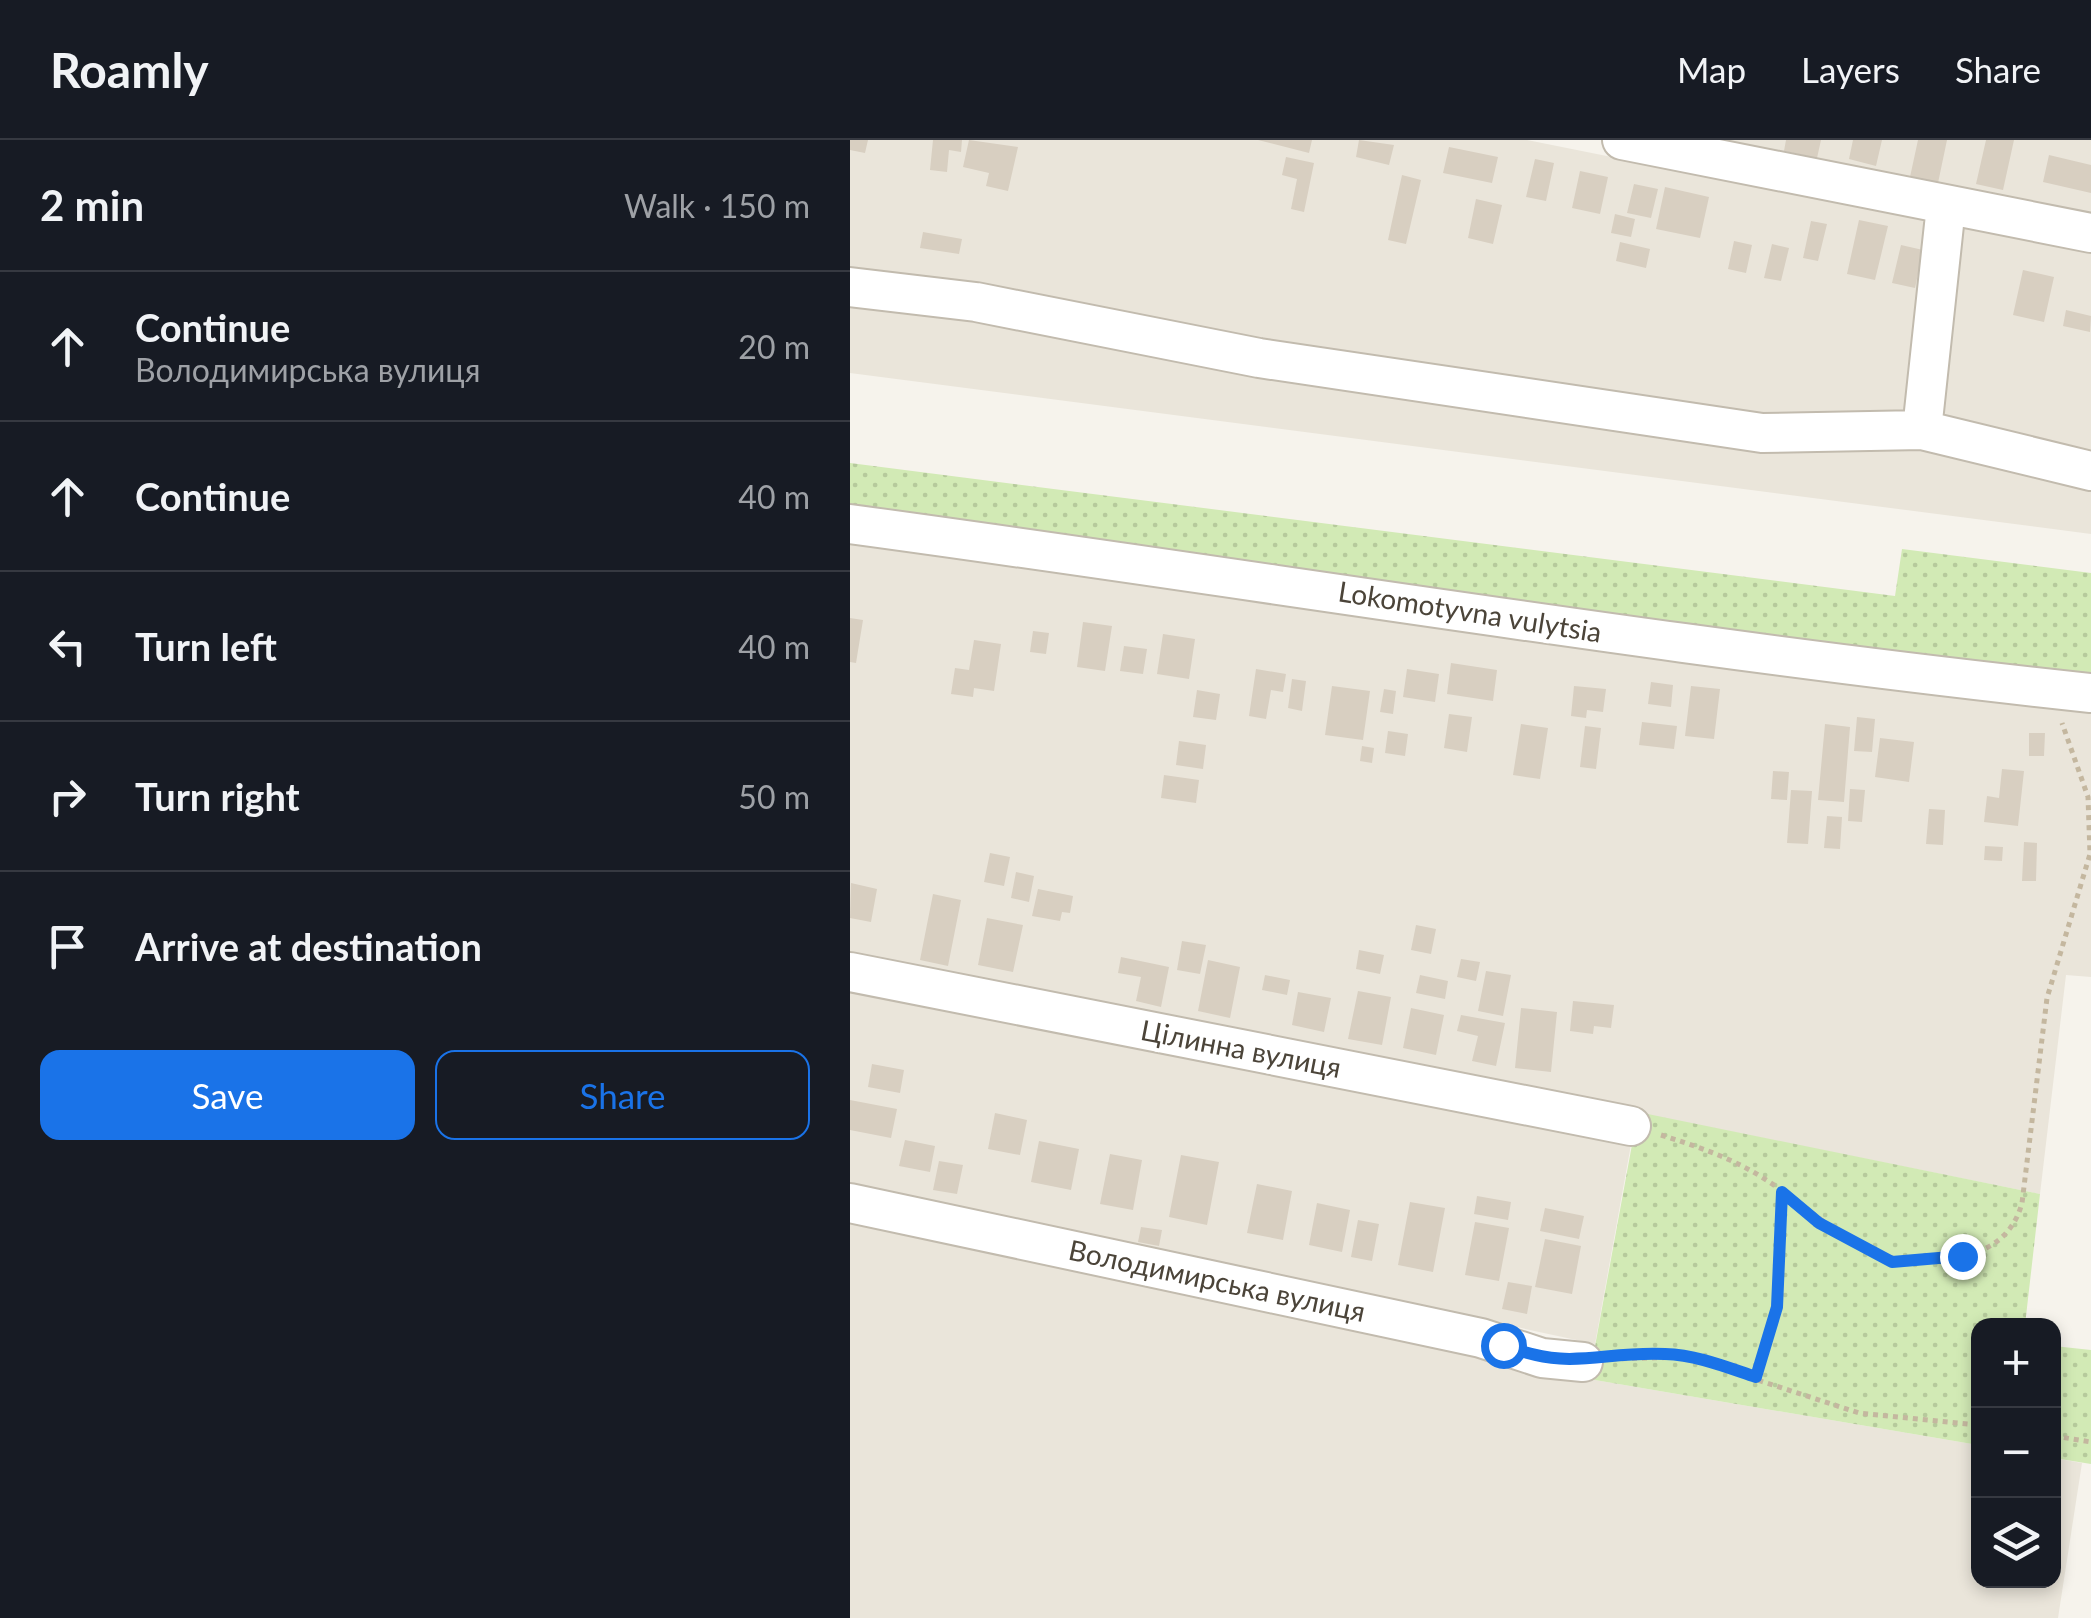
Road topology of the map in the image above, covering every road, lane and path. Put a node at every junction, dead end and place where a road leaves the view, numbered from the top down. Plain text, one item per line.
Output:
1 (1622, 140) edge
2 (1946, 206) junction
3 (2091, 234) edge
4 (850, 287) edge
5 (1922, 430) junction
6 (2091, 472) edge
7 (850, 524) edge
8 (2076, 692) edge
9 (850, 972) edge
10 (1631, 1126) joint
11 (1782, 1192) junction
12 (850, 1202) edge
13 (1584, 1362) joint
14 (1756, 1377) junction
15 (1971, 1424) edge
16 (2061, 1437) edge
17 (2091, 1442) edge

1 - 2 street
2 - 3 street
2 - 5 street
4 - 5 street
5 - 6 street
7 - 8 street, Lokomotyvna vulytsia
8 - 11 path
9 - 10 street, Цілинна вулиця
10 - 11 path
11 - 14 path
12 - 13 street, Володимирська вулиця
13 - 14 path
14 - 15 path
16 - 17 path

